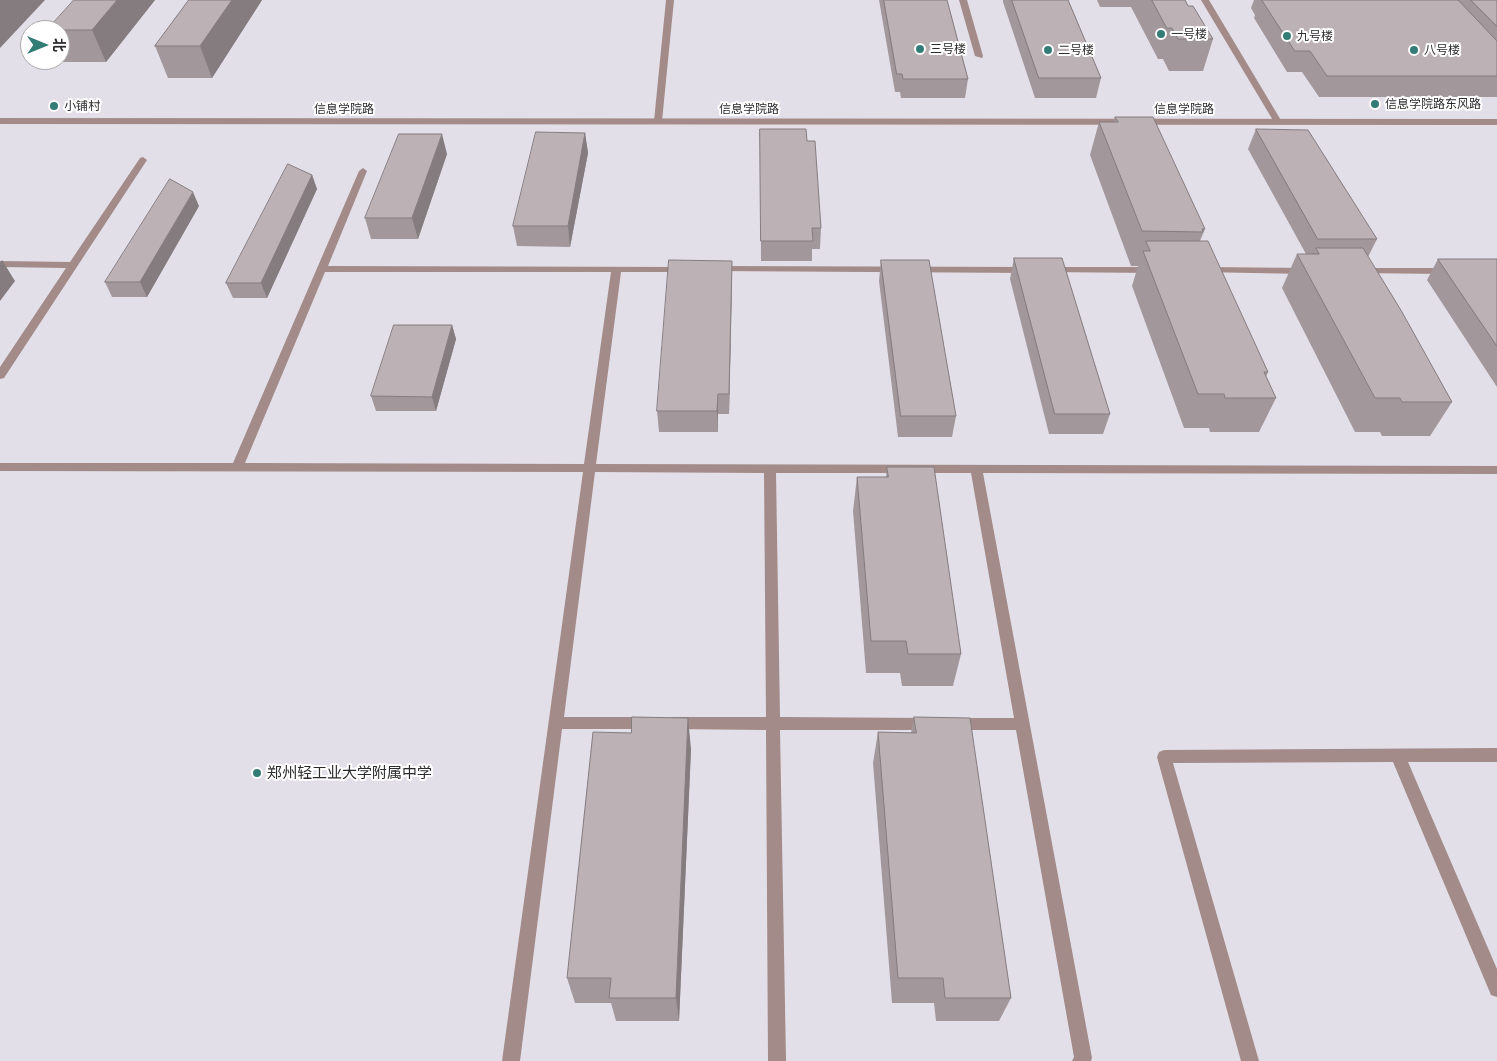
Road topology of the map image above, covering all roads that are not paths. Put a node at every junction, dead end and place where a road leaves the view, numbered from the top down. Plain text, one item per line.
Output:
1 (670, 0) edge
2 (963, 0) edge
3 (1205, 0) edge
4 (979, 56) dead end
5 (0, 121) edge
6 (658, 121) junction
7 (1278, 122) junction
8 (1497, 122) edge
9 (144, 160) dead end
10 (363, 171) dead end
11 (0, 264) edge
12 (74, 264) junction
13 (321, 269) junction
14 (616, 269) junction
15 (1161, 270) edge
16 (1190, 270) edge
17 (1319, 270) edge
18 (1349, 271) edge
19 (1457, 271) edge
20 (0, 375) edge
21 (0, 467) edge
22 (237, 468) junction
23 (590, 469) junction
24 (770, 469) junction
25 (976, 469) junction
26 (1497, 471) edge
27 (556, 723) junction
28 (773, 724) junction
29 (1022, 724) junction
30 (1398, 756) junction
31 (1497, 756) edge
32 (1497, 989) edge
33 (511, 1061) edge
34 (777, 1061) edge
35 (1081, 1061) edge
36 (1250, 1061) edge

1 - 6 street
2 - 4 street
3 - 7 street
5 - 6 street, 信息学院路
6 - 7 street, 信息学院路
7 - 8 street, 信息学院路
9 - 12 street
10 - 13 street
11 - 12 street
12 - 20 street
13 - 14 street
13 - 22 street
14 - 15 street
14 - 23 street
16 - 17 street
18 - 19 street
21 - 22 street
22 - 23 street
23 - 24 street
23 - 27 street
24 - 25 street
24 - 28 street
25 - 26 street
25 - 29 street
27 - 28 street
27 - 33 street
28 - 29 street
28 - 34 street
29 - 35 street
30 - 31 street
30 - 32 street
30 - 36 street

